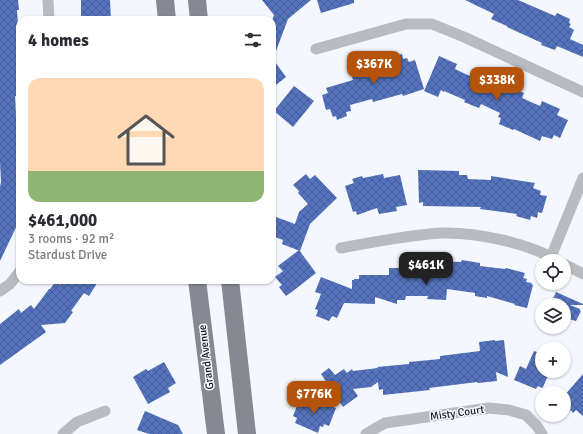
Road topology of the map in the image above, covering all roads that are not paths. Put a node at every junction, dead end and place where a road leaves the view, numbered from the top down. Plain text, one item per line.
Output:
1 (48, 0) edge
2 (165, 0) edge
3 (197, 0) edge
4 (48, 16) edge
5 (167, 16) edge
6 (199, 16) edge
7 (316, 49) dead end
8 (583, 92) edge
9 (583, 178) edge
10 (341, 248) dead end
11 (542, 254) edge
12 (557, 254) edge
13 (571, 268) edge
14 (583, 274) edge
15 (16, 276) edge
16 (197, 284) edge
17 (230, 284) edge
18 (0, 291) edge
19 (105, 411) dead end
20 (63, 434) edge
21 (216, 434) edge
22 (247, 434) edge
23 (366, 434) edge
24 (542, 434) edge

1 - 4 street
2 - 5 main road
3 - 6 main road
7 - 8 street
9 - 12 street
10 - 11 street
13 - 14 street
15 - 18 street
16 - 21 main road, Grand Avenue
17 - 22 main road
19 - 20 street
23 - 24 street, Misty Court

